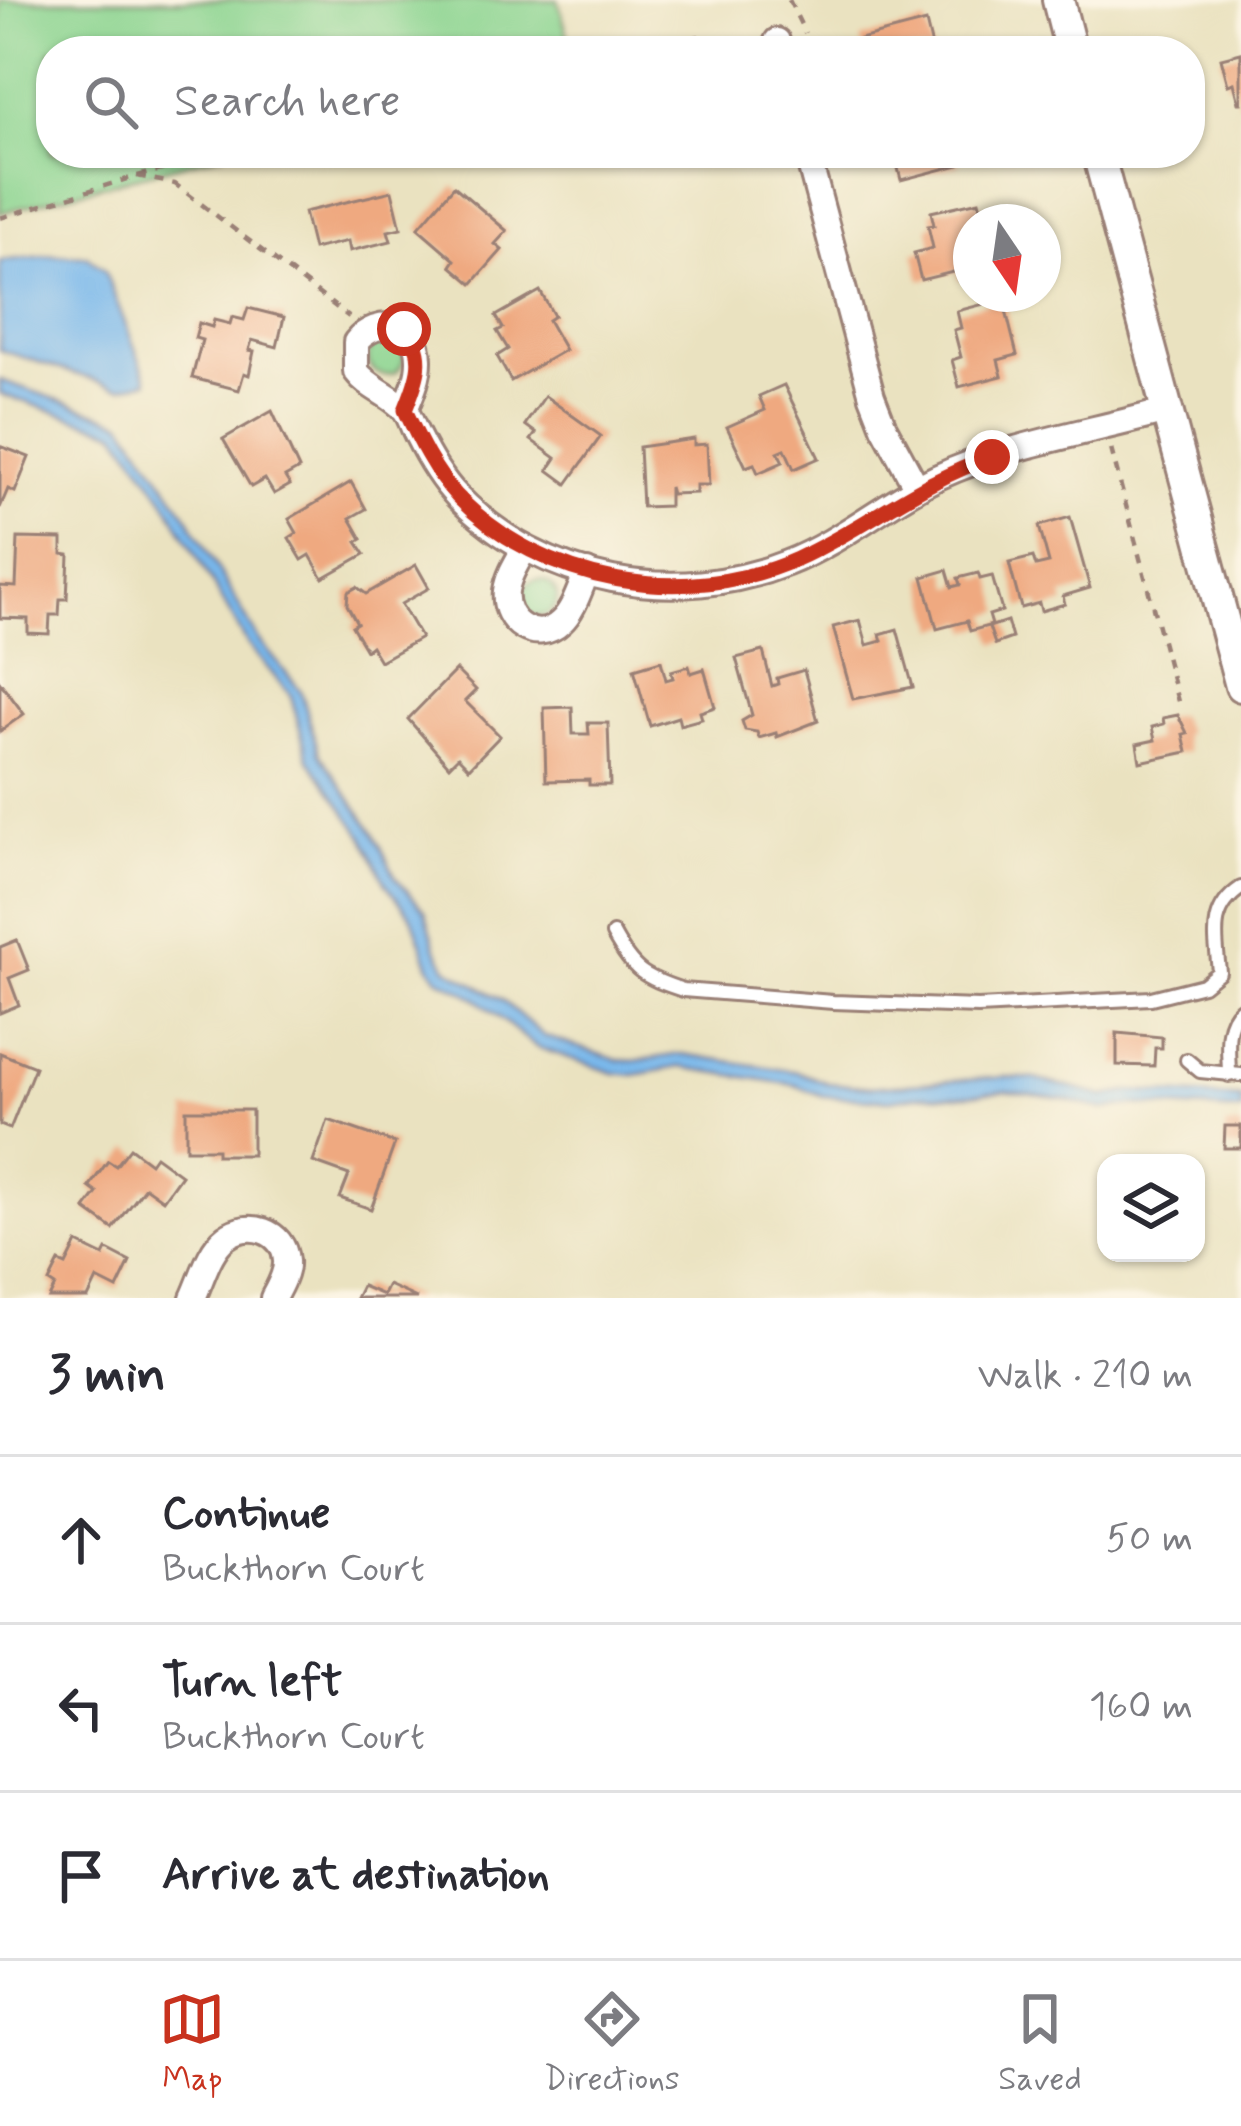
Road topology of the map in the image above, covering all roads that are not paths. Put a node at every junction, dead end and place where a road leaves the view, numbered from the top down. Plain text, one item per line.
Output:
1 (1058, 0) edge
2 (1067, 36) edge
3 (811, 168) edge
4 (1102, 168) edge
5 (405, 410) dead end
6 (1166, 411) junction
7 (917, 488) junction
8 (525, 548) junction
9 (586, 572) junction
10 (1241, 686) edge
11 (1241, 887) edge
12 (614, 934) dead end
13 (1241, 1010) edge
14 (1186, 1060) dead end
15 (1235, 1075) edge
16 (194, 1298) edge
17 (273, 1298) edge

1 - 2 street
3 - 7 street
4 - 6 street
5 - 8 street
6 - 7 street
6 - 10 street
7 - 9 street
8 - 9 street
8 - 9 street
11 - 12 lane
13 - 15 lane
14 - 15 lane
16 - 17 street

